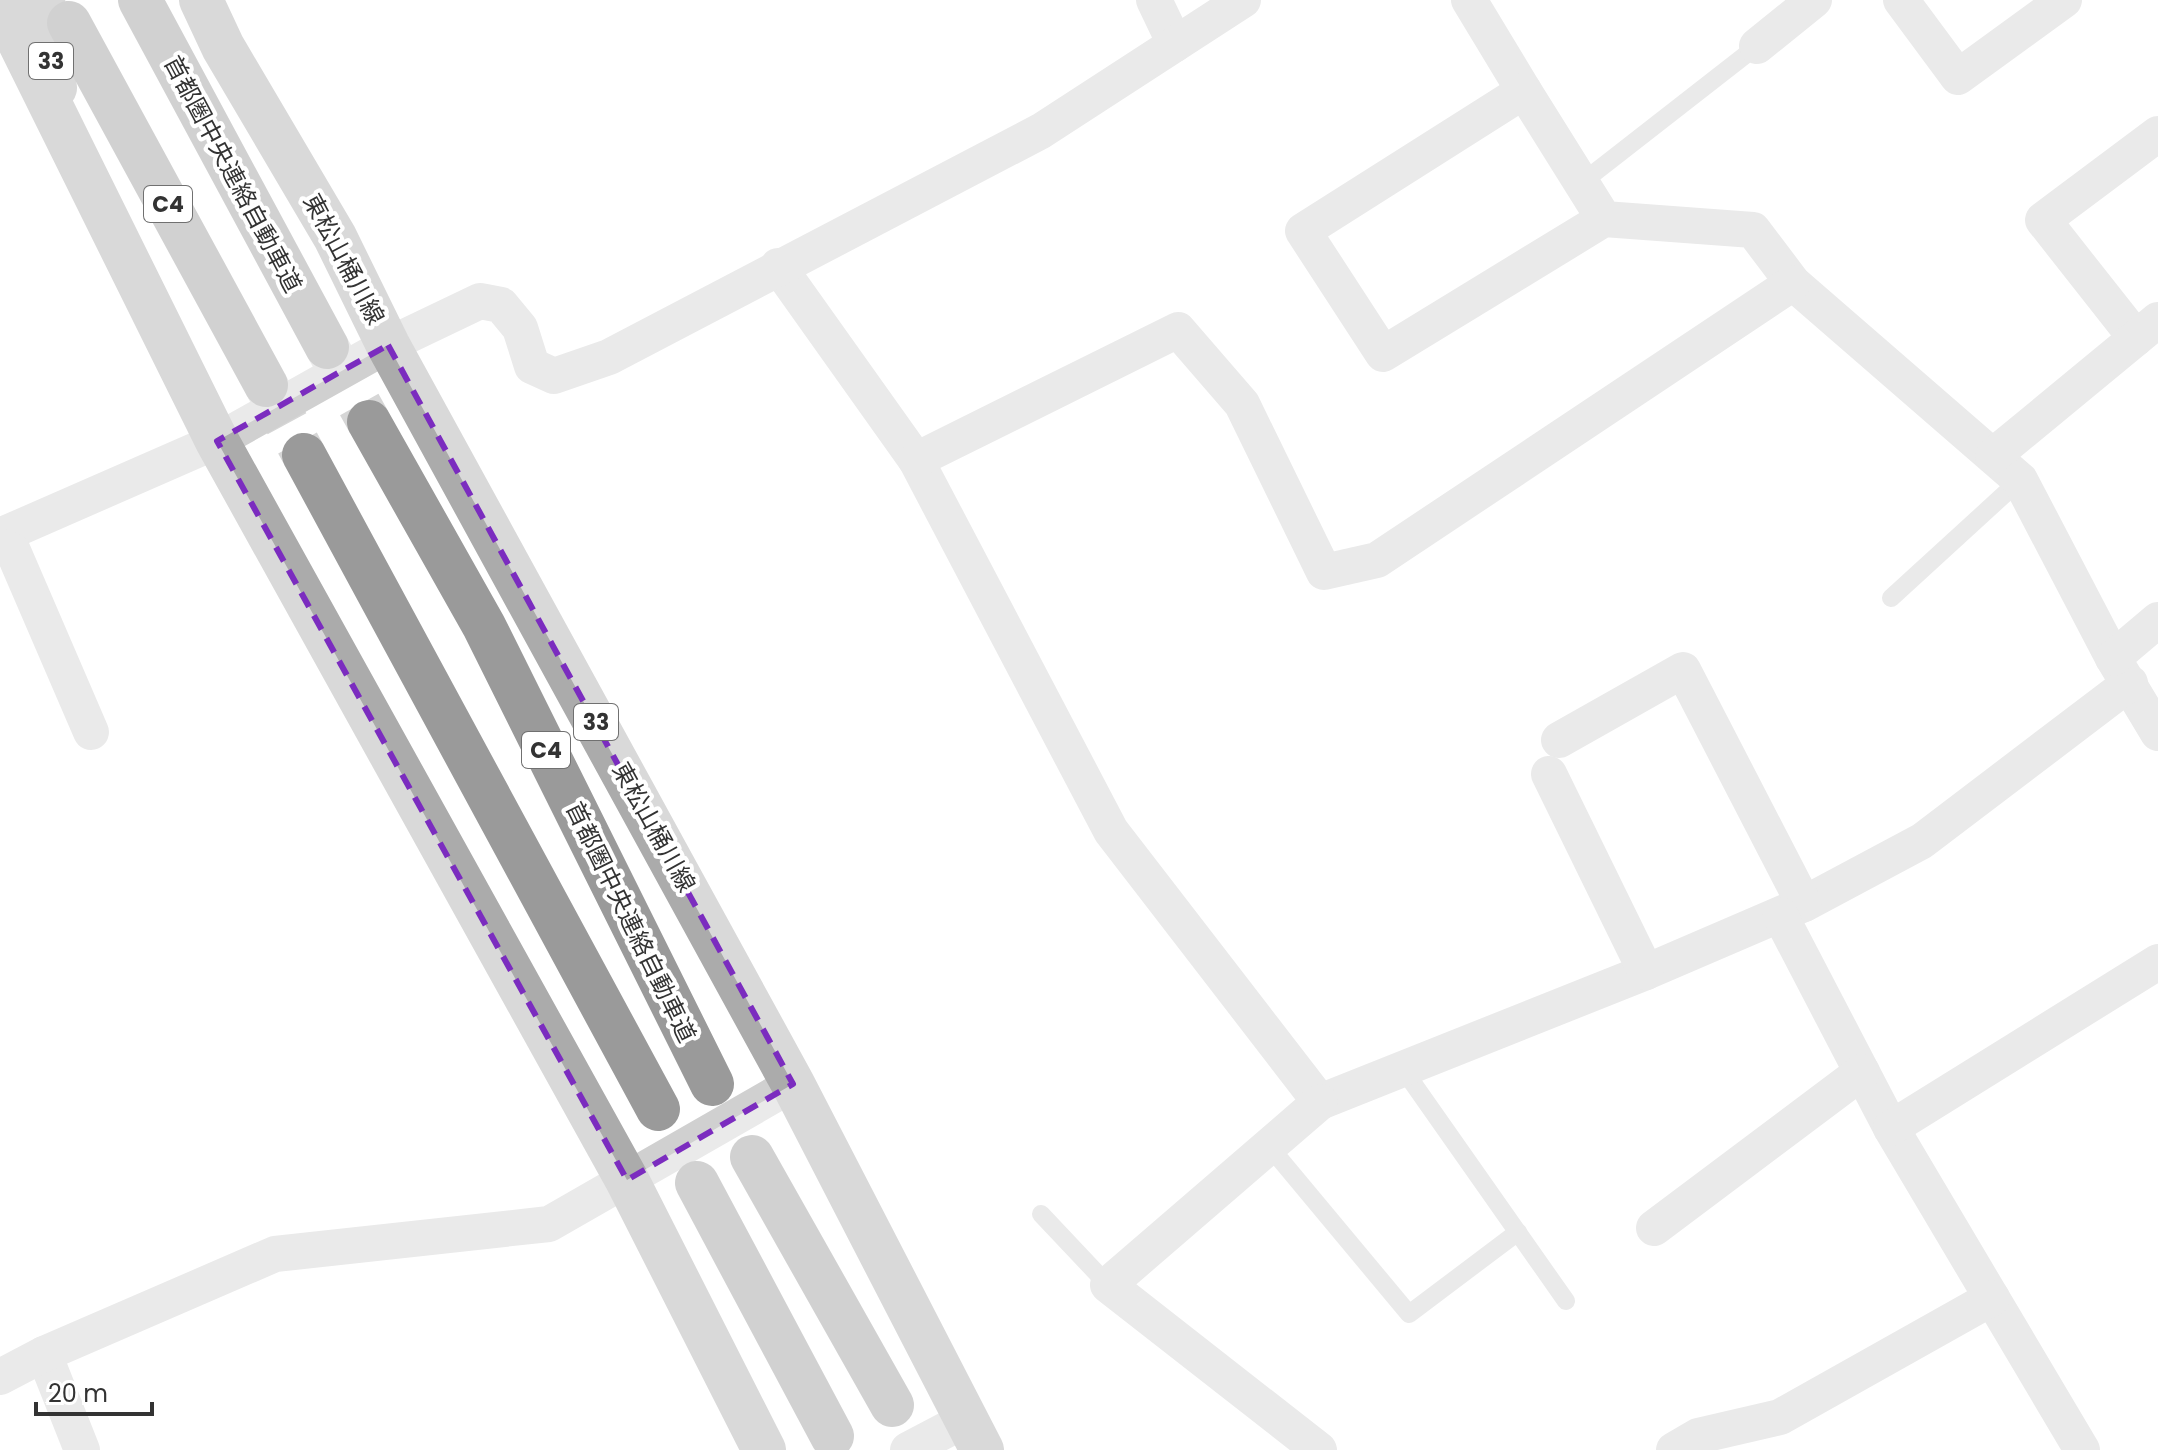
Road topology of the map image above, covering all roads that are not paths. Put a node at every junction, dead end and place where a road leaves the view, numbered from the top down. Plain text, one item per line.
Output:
1 (140, 0) edge
2 (201, 0) edge
3 (1154, 0) edge
4 (1243, 0) edge
5 (1469, 0) edge
6 (1814, 0) edge
7 (1901, 0) edge
8 (2064, 0) edge
9 (0, 3) edge
10 (56, 12) edge
11 (1175, 44) junction
12 (1757, 46) joint
13 (1524, 91) junction
14 (59, 122) junction
15 (2158, 134) edge
16 (1580, 184) junction
17 (1604, 219) junction
18 (778, 266) junction
19 (1793, 283) junction
20 (2147, 329) edge
21 (388, 345) junction
22 (327, 347) tunnel mouth
23 (266, 385) tunnel mouth
24 (369, 422) tunnel mouth
25 (217, 441) junction
26 (304, 455) tunnel mouth
27 (1993, 456) junction
28 (916, 460) junction
29 (2020, 480) junction
30 (0, 536) edge
31 (0, 546) edge
32 (1891, 598) dead end
33 (2158, 620) edge
34 (2121, 671) junction
35 (91, 732) dead end
36 (2158, 733) edge
37 (1559, 740) dead end
38 (1549, 774) dead end
39 (1792, 910) junction
40 (2158, 962) edge
41 (1646, 972) junction
42 (1403, 1069) junction
43 (1862, 1072) junction
44 (712, 1084) dead end
45 (793, 1084) junction
46 (1320, 1102) junction
47 (658, 1109) dead end
48 (1891, 1128) junction
49 (1269, 1146) junction
50 (752, 1157) dead end
51 (627, 1180) junction
52 (697, 1183) dead end
53 (1041, 1214) dead end
54 (1654, 1228) dead end
55 (1518, 1232) junction
56 (1108, 1285) junction
57 (1992, 1298) junction
58 (1566, 1301) dead end
59 (44, 1354) junction
60 (0, 1377) edge
61 (892, 1405) dead end
62 (974, 1434) edge
63 (832, 1436) dead end
64 (82, 1450) edge
65 (764, 1450) edge
66 (908, 1450) edge
67 (1319, 1450) edge
68 (1674, 1450) edge
69 (2082, 1450) edge

1 - 22 highway, 首都圏中央連絡自動車道
2 - 21 main road, 東松山桶川線 / 33
3 - 11 street
4 - 11 street
5 - 13 street
6 - 12 street
7 - 8 street
9 - 14 main road, 33
10 - 14 main road, 33
10 - 23 highway, C4
11 - 18 street
12 - 16 lane
13 - 16 street
13 - 17 street
14 - 25 main road, 33
15 - 20 street
16 - 17 street
17 - 19 street
18 - 21 street
18 - 28 street
19 - 27 street
19 - 28 street
20 - 27 street
21 - 25 street
21 - 45 main road, 東松山桶川線 / 33
24 - 44 highway, 首都圏中央連絡自動車道 / C4
25 - 30 street
25 - 51 main road, 33
26 - 47 highway
27 - 29 street
28 - 46 street
29 - 32 lane
29 - 34 street
31 - 35 street
33 - 34 street
34 - 36 street
34 - 39 street
37 - 39 street
38 - 41 street
39 - 41 street
39 - 43 street
40 - 48 street
41 - 42 street
42 - 46 street
42 - 55 lane
43 - 48 street
43 - 54 street
45 - 51 street
45 - 62 main road, 東松山桶川線 / 33
46 - 49 street
48 - 57 street
49 - 55 lane
49 - 56 street
50 - 61 highway
51 - 59 street
51 - 65 main road, 33
52 - 63 highway
53 - 56 lane
55 - 58 lane
56 - 67 street
57 - 68 street
57 - 69 street
59 - 60 street
59 - 64 street
62 - 66 street

